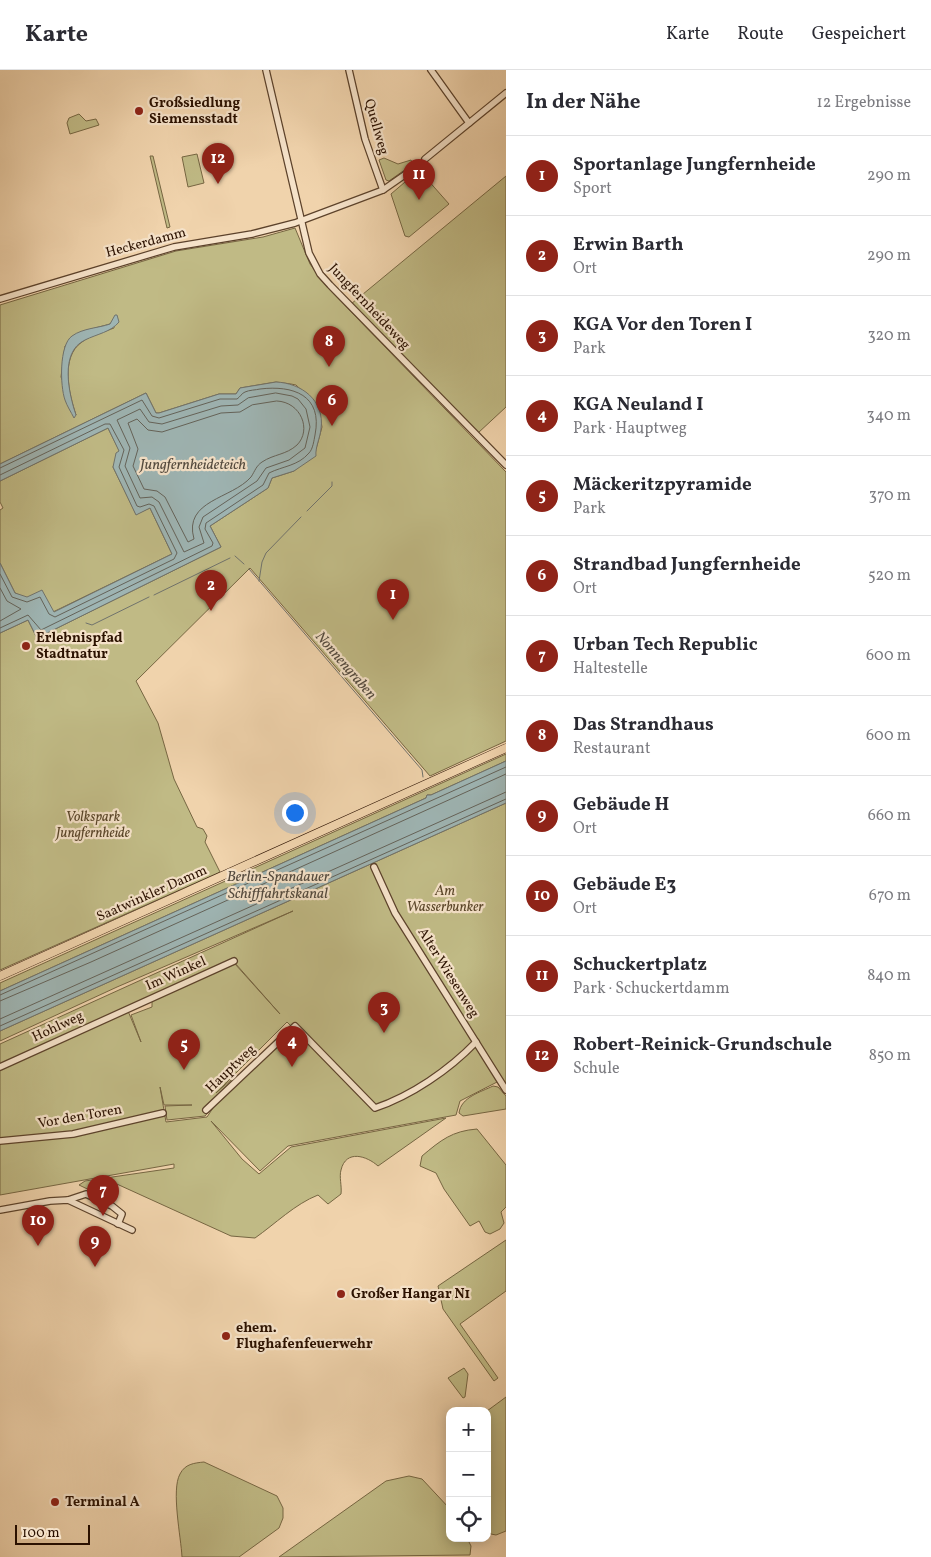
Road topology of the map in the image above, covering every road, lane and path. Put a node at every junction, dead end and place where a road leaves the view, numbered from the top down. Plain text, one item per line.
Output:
1 (266, 70) edge
2 (349, 70) edge
3 (431, 70) edge
4 (506, 93) edge
5 (469, 123) junction
6 (425, 159) dead end
7 (419, 165) dead end
8 (383, 190) junction
9 (301, 221) junction
10 (0, 299) edge
11 (506, 465) edge
12 (506, 748) edge
13 (374, 868) dead end
14 (234, 961) dead end
15 (0, 976) edge
16 (126, 1009) joint
17 (476, 1042) junction
18 (0, 1067) edge
19 (506, 1090) edge
20 (206, 1110) dead end
21 (163, 1113) dead end
22 (0, 1141) edge
23 (68, 1200) junction
24 (0, 1210) edge
25 (118, 1224) junction
26 (132, 1230) dead end

1 - 9 street, Jungfernheideweg
2 - 8 street, Quellweg
3 - 5 street
4 - 5 street
5 - 6 street
7 - 8 street, Heckerdamm
8 - 9 street, Heckerdamm
9 - 10 street, Heckerdamm
9 - 11 street, Jungfernheideweg
12 - 15 main road, Saatwinkler Damm
13 - 17 street, Alter Wiesenweg
14 - 16 street, Im Winkel
16 - 18 street, Hohlweg
17 - 19 street, Alter Wiesenweg
17 - 20 street, Hauptweg
21 - 22 street, Vor den Toren
23 - 24 street
23 - 25 street
23 - 25 street
25 - 26 street

